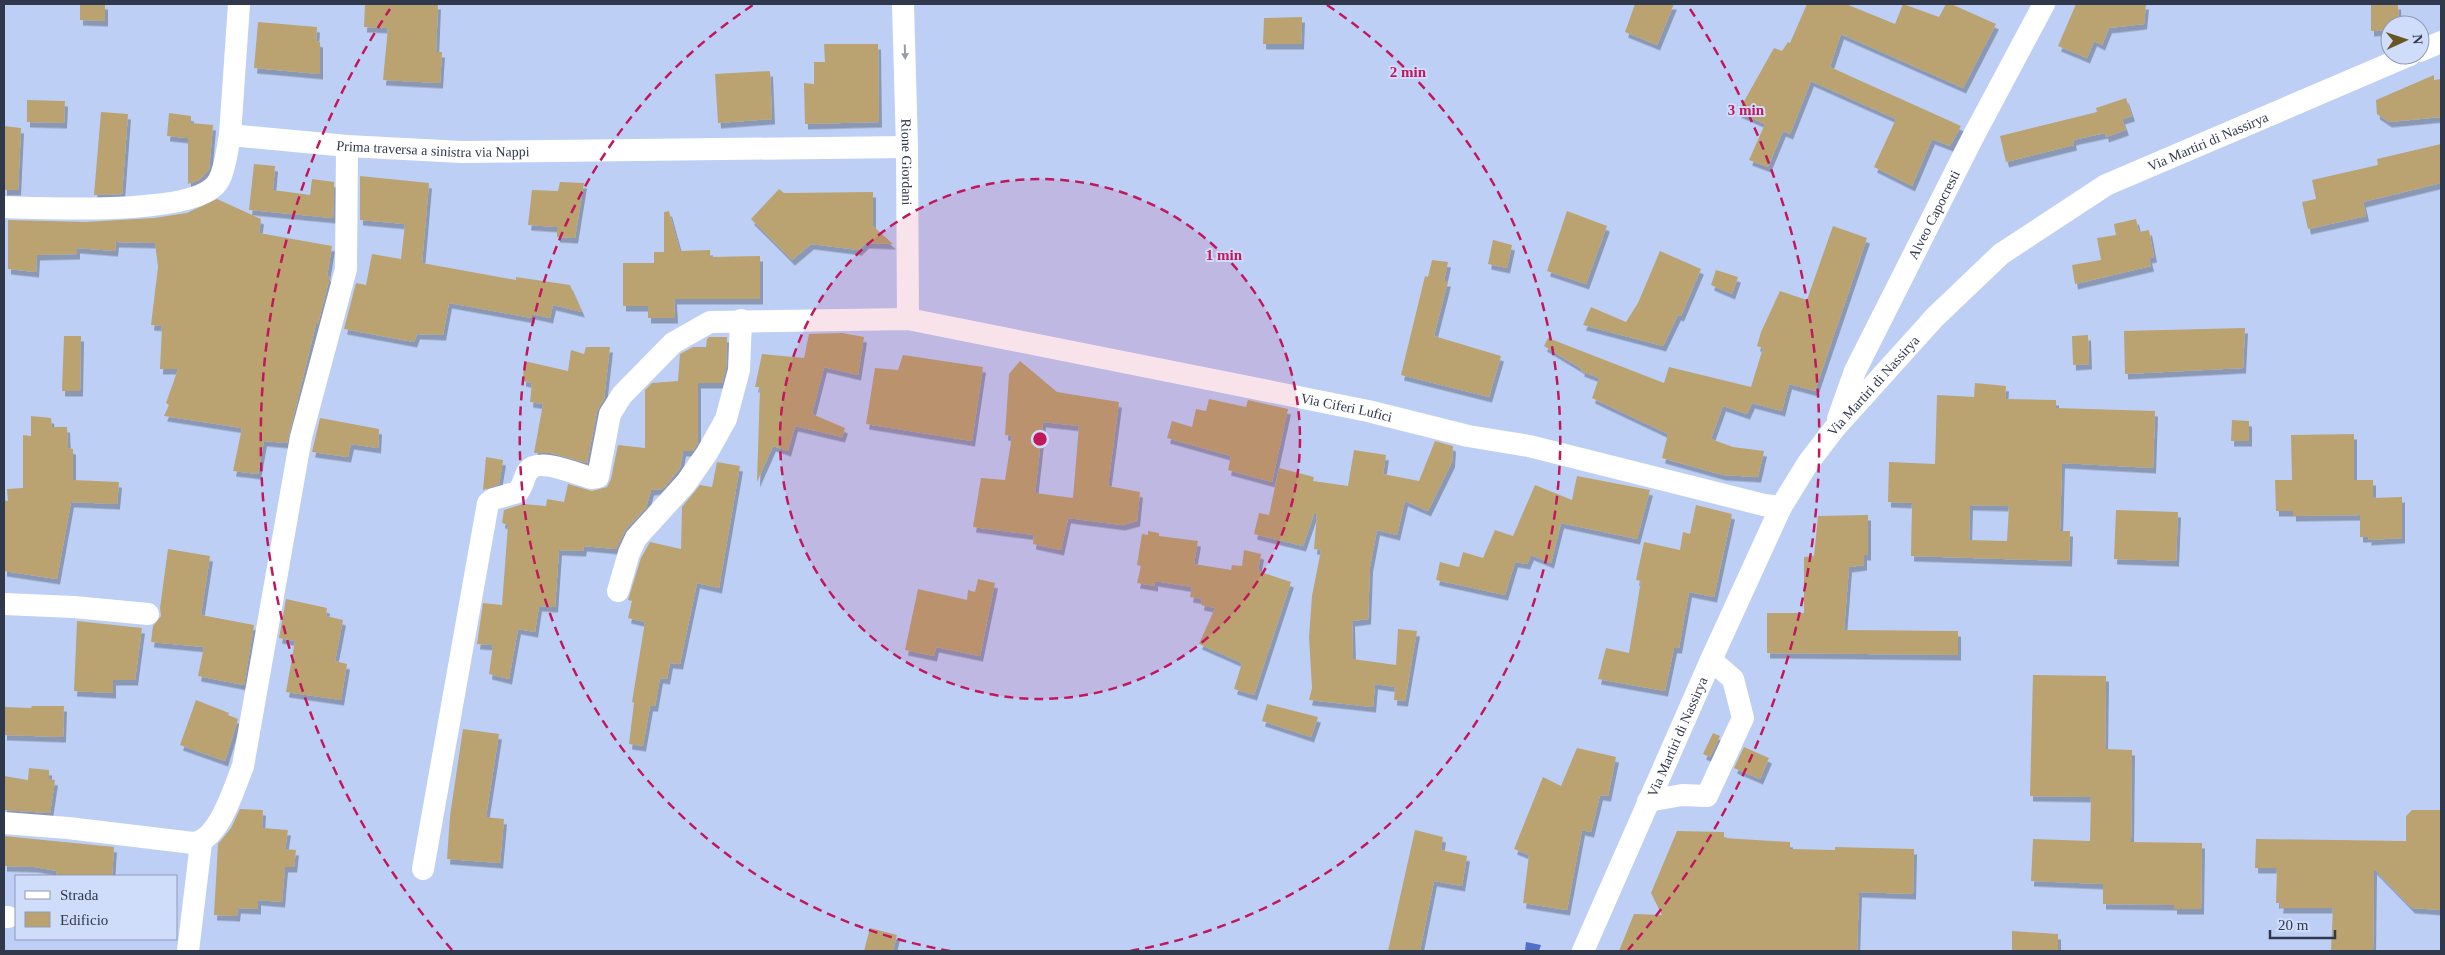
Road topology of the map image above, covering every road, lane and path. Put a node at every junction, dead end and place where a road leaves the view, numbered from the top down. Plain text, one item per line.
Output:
1 (239, 4) edge
2 (903, 4) edge
3 (2044, 4) edge
4 (2387, 65) edge
5 (230, 135) junction
6 (347, 146) junction
7 (907, 147) junction
8 (4, 207) edge
9 (908, 319) junction
10 (741, 320) junction
11 (1834, 429) junction
12 (1781, 507) junction
13 (618, 591) dead end
14 (4, 604) edge
15 (148, 614) dead end
16 (1711, 660) junction
17 (1648, 801) junction
18 (4, 823) edge
19 (201, 843) junction
20 (423, 869) dead end
21 (188, 951) edge
22 (1583, 951) edge

1 - 5 street
2 -> 7 street, Rione Giordani
3 - 11 street, Alveo Capocresti
4 - 11 street, Via Martiri di Nassirya
5 - 6 street, Prima traversa a sinistra via Nappi
5 - 8 street
6 - 7 street, Prima traversa a sinistra via Nappi
6 - 19 street
7 - 9 street, Rione Giordani
9 - 10 street, Via Ciferi Lufici
9 - 12 street, Via Ciferi Lufici
10 - 13 street
10 - 20 street, Via Ciferi Lufici
11 - 12 street, Via Martiri di Nassirya
12 - 16 street, Via Martiri di Nassirya
14 - 15 street
16 - 17 street, Via Martiri di Nassirya
16 - 17 street
17 - 22 street, Via Martiri di Nassirya
18 - 19 street
19 - 21 street

